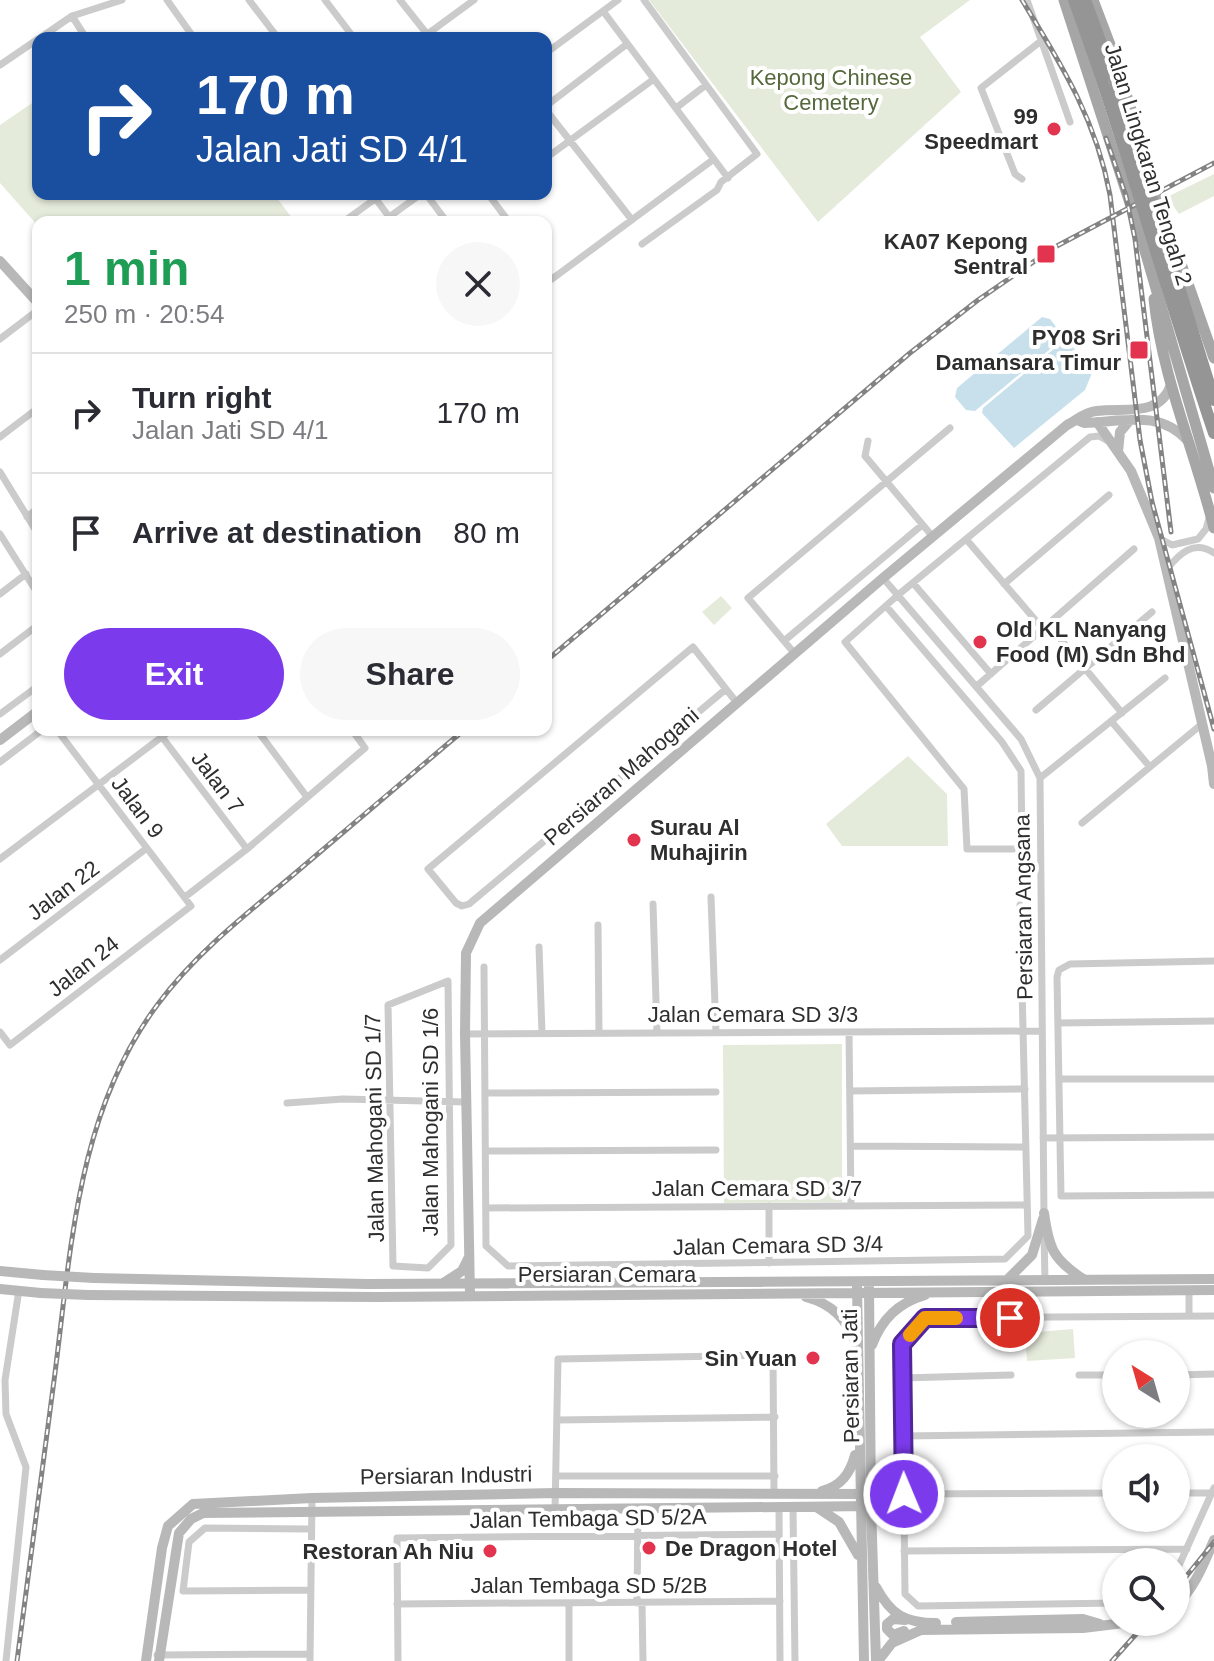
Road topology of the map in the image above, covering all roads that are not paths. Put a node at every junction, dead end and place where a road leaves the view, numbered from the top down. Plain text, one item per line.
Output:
1 (122, 0) edge
2 (167, 0) edge
3 (249, 0) edge
4 (325, 0) edge
5 (400, 0) edge
6 (474, 0) edge
7 (618, 0) edge
8 (644, 0) edge
9 (1027, 0) edge
10 (1085, 0) edge
11 (1093, 0) edge
12 (1100, 0) edge
13 (1067, 2) edge
14 (603, 11) junction
15 (72, 16) junction
16 (49, 32) edge
17 (82, 32) edge
18 (190, 32) edge
19 (273, 32) edge
20 (349, 32) edge
21 (422, 32) edge
22 (430, 32) edge
23 (1041, 41) junction
24 (32, 44) edge
25 (627, 44) junction
26 (552, 49) edge
27 (1112, 50) junction
28 (0, 65) edge
29 (654, 79) junction
30 (706, 85) junction
31 (552, 103) edge
32 (676, 108) junction
33 (552, 116) edge
34 (1070, 122) dead end
35 (570, 141) junction
36 (552, 154) edge
37 (714, 159) junction
38 (728, 178) junction
39 (1022, 179) dead end
40 (368, 200) edge
41 (416, 200) edge
42 (428, 200) edge
43 (350, 216) edge
44 (396, 216) edge
45 (442, 216) edge
46 (632, 220) junction
47 (642, 244) dead end
48 (0, 261) edge
49 (1151, 275) junction
50 (552, 279) edge
51 (32, 296) edge
52 (32, 315) edge
53 (0, 339) edge
54 (1208, 341) junction
55 (1174, 350) junction
56 (1214, 358) edge
57 (1171, 385) junction
58 (1214, 400) edge
59 (32, 413) edge
60 (1077, 420) junction
61 (1130, 420) junction
62 (1097, 422) junction
63 (950, 428) dead end
64 (1214, 433) edge
65 (0, 437) edge
66 (868, 441) dead end
67 (1110, 442) junction
68 (1189, 443) junction
69 (1118, 454) junction
70 (0, 472) edge
71 (886, 482) junction
72 (1214, 488) edge
73 (1109, 495) dead end
74 (32, 513) edge
75 (1211, 515) junction
76 (27, 517) junction
77 (32, 525) edge
78 (922, 525) junction
79 (1214, 528) edge
80 (0, 534) edge
81 (933, 537) junction
82 (1159, 538) junction
83 (966, 539) junction
84 (1134, 549) dead end
85 (1214, 553) edge
86 (1167, 569) junction
87 (26, 574) junction
88 (883, 578) junction
89 (913, 583) junction
90 (32, 584) edge
91 (1004, 584) junction
92 (0, 594) edge
93 (898, 595) junction
94 (886, 606) junction
95 (1152, 612) dead end
96 (1045, 627) junction
97 (32, 630) edge
98 (784, 641) junction
99 (0, 654) edge
100 (795, 654) junction
101 (1085, 669) junction
102 (991, 674) junction
103 (1165, 678) dead end
104 (978, 685) junction
105 (726, 689) junction
106 (32, 690) edge
107 (737, 703) junction
108 (1036, 710) dead end
109 (1122, 713) junction
110 (0, 714) edge
111 (32, 716) edge
112 (1111, 721) junction
113 (1202, 724) junction
114 (34, 736) edge
115 (62, 736) edge
116 (261, 736) edge
117 (356, 736) edge
118 (162, 737) joint
119 (0, 740) edge
120 (0, 762) edge
121 (1150, 767) junction
122 (1040, 778) junction
123 (1214, 784) edge
124 (99, 785) junction
125 (307, 797) junction
126 (1082, 823) dead end
127 (147, 848) junction
128 (247, 849) junction
129 (0, 859) edge
130 (185, 897) junction
131 (711, 897) dead end
132 (653, 904) dead end
133 (1020, 905) dead end
134 (191, 906) joint
135 (598, 925) dead end
136 (539, 947) dead end
137 (0, 960) edge
138 (1214, 961) edge
139 (484, 967) dead end
140 (448, 981) joint
141 (1214, 1021) edge
142 (1058, 1023) junction
143 (1028, 1031) junction
144 (1042, 1031) junction
145 (0, 1032) edge
146 (716, 1032) junction
147 (849, 1032) junction
148 (484, 1033) junction
149 (542, 1033) junction
150 (599, 1033) junction
151 (657, 1033) junction
152 (469, 1034) junction
153 (1059, 1079) junction
154 (1214, 1079) edge
155 (1025, 1089) junction
156 (850, 1091) junction
157 (716, 1092) dead end
158 (485, 1093) junction
159 (391, 1100) junction
160 (449, 1102) junction
161 (465, 1102) junction
162 (287, 1103) dead end
163 (1214, 1137) edge
164 (1043, 1138) junction
165 (1060, 1138) junction
166 (851, 1146) junction
167 (1026, 1147) junction
168 (716, 1150) dead end
169 (486, 1151) junction
170 (1214, 1195) edge
171 (1027, 1205) junction
172 (769, 1206) junction
173 (851, 1206) junction
174 (486, 1208) junction
175 (1044, 1213) junction
176 (469, 1257) junction
177 (769, 1263) junction
178 (393, 1266) joint
179 (1, 1269) edge
180 (1214, 1279) edge
181 (1007, 1280) junction
182 (1084, 1280) junction
183 (470, 1282) junction
184 (493, 1282) junction
185 (443, 1283) junction
186 (1045, 1285) junction
187 (863, 1287) junction
188 (0, 1289) edge
189 (19, 1290) junction
190 (1189, 1290) junction
191 (1214, 1290) edge
192 (993, 1291) junction
193 (934, 1292) junction
194 (792, 1293) junction
195 (470, 1295) junction
196 (1189, 1316) junction
197 (1214, 1316) edge
198 (994, 1318) junction
199 (870, 1348) junction
200 (858, 1349) junction
201 (1214, 1374) edge
202 (1011, 1375) dead end
203 (1079, 1375) dead end
204 (1102, 1375) edge
205 (1190, 1375) edge
206 (902, 1378) junction
207 (775, 1417) junction
208 (557, 1420) junction
209 (1214, 1432) edge
210 (903, 1436) junction
211 (859, 1440) junction
212 (557, 1476) junction
213 (775, 1476) junction
214 (1213, 1490) edge
215 (1190, 1492) edge
216 (556, 1493) junction
217 (1102, 1493) edge
218 (774, 1494) junction
219 (808, 1494) junction
220 (904, 1494) junction
221 (312, 1498) junction
222 (865, 1500) junction
223 (793, 1507) junction
224 (816, 1507) junction
225 (638, 1508) junction
226 (779, 1508) junction
227 (555, 1510) junction
228 (311, 1513) junction
229 (310, 1529) junction
230 (779, 1534) junction
231 (637, 1535) junction
232 (1214, 1540) edge
233 (1187, 1548) edge
234 (1102, 1550) edge
235 (904, 1551) junction
236 (862, 1569) junction
237 (1190, 1581) edge
238 (875, 1585) junction
239 (310, 1590) junction
240 (780, 1601) junction
241 (569, 1603) junction
242 (640, 1603) junction
243 (1102, 1603) edge
244 (397, 1604) junction
245 (905, 1620) junction
246 (1101, 1625) joint
247 (921, 1630) junction
248 (147, 1657) edge
249 (310, 1657) edge
250 (160, 1658) edge
251 (6, 1661) edge
252 (398, 1661) edge
253 (569, 1661) edge
254 (643, 1661) edge
255 (780, 1661) edge
256 (795, 1661) edge
257 (864, 1661) edge
258 (877, 1661) edge

1 - 15 street
2 - 18 street
3 - 19 street
4 - 20 street
5 - 21 street
6 - 22 street
7 - 14 street
8 - 30 street
9 - 23 street
10 - 58 highway, Jalan Lingkaran Tengah 2, bridge
11 - 27 main road
12 - 27 main road
13 - 49 main road
13 - 64 highway, Jalan Lingkaran Tengah 2, bridge
14 - 25 street
14 - 26 street
15 - 16 street
15 - 17 street
23 - 34 street
23 - 39 street
24 - 28 street
25 - 29 street
25 - 31 street
27 - 54 main road
29 - 32 street
29 - 35 street
30 - 32 street
30 - 38 street
32 - 37 street
33 - 35 street
35 - 36 street
35 - 46 street
37 - 38 street
37 - 46 street
38 - 47 street
40 - 43 street
41 - 44 street
42 - 45 street
46 - 50 street
48 - 51 main road
49 - 55 main road
49 - 57 main road
52 - 53 street
54 - 55 main road
54 - 56 main road
55 - 72 main road
57 - 60 main road, Persiaran Mahogani
57 - 68 main road
59 - 65 street
60 - 62 main road
60 - 81 main road, Persiaran Mahogani
61 - 62 main road
61 - 68 main road
61 - 69 main road
62 - 67 main road
63 - 71 street
66 - 71 street
67 - 69 main road
67 - 83 street
68 - 75 main road
69 - 82 main road
70 - 76 street
71 - 78 street
71 - 98 street
73 - 91 street
74 - 76 street
75 - 79 main road
75 - 82 street
76 - 77 street
78 - 81 street
78 - 98 street
80 - 87 street
81 - 88 main road, Persiaran Mahogani
82 - 86 main road
83 - 89 street
83 - 91 street
84 - 96 street
85 - 86 street
86 - 113 main road
87 - 90 street
87 - 92 street
88 - 93 street, Persiaran Angsana
88 - 100 main road, Persiaran Mahogani
89 - 93 street
89 - 102 street
91 - 96 street
93 - 94 street
93 - 104 street, Persiaran Angsana
94 - 94 street
95 - 101 street
96 - 101 street
96 - 102 street
97 - 99 street
98 - 100 street
100 - 107 main road, Persiaran Mahogani
101 - 108 street
101 - 109 street
102 - 104 street
103 - 109 street
104 - 122 street, Persiaran Angsana
105 - 105 street
105 - 107 street
106 - 110 street
107 - 152 main road, Persiaran Mahogani
109 - 112 street
111 - 119 main road
112 - 121 street
112 - 122 street
113 - 121 street
113 - 123 main road
114 - 120 street
115 - 124 street, Jalan 9
116 - 125 street
117 - 125 street
118 - 124 street
118 - 128 street, Jalan 7
121 - 126 street
122 - 144 street, Persiaran Angsana
124 - 127 street, Jalan 9
124 - 129 street
125 - 128 street
127 - 130 street, Jalan 9
127 - 137 street, Jalan 22
128 - 130 street
130 - 134 street, Jalan 9
131 - 146 street
132 - 151 street
133 - 143 street, Jalan Cemara SD 3/4
134 - 145 street, Jalan 24
135 - 150 street
136 - 149 street
138 - 142 street
139 - 148 street, Jalan Cemara SD 3/4
140 - 159 street, Jalan Mahogani SD 1/7
140 - 160 street, Jalan Mahogani SD 1/6
141 - 142 street
142 - 153 street
143 - 144 street, Jalan Cemara SD 3/3
143 - 147 street, Jalan Cemara SD 3/3
143 - 155 street, Jalan Cemara SD 3/4
144 - 164 street, Persiaran Angsana
146 - 147 street, Jalan Cemara SD 3/3
146 - 151 street, Jalan Cemara SD 3/3
147 - 156 street
148 - 149 street, Jalan Cemara SD 3/3
148 - 152 street, Jalan Cemara SD 3/3
148 - 158 street, Jalan Cemara SD 3/4
149 - 150 street, Jalan Cemara SD 3/3
150 - 151 street, Jalan Cemara SD 3/3
152 - 161 main road, Persiaran Mahogani
153 - 154 street
153 - 165 street
155 - 156 street
155 - 167 street, Jalan Cemara SD 3/4
156 - 166 street
157 - 158 street
158 - 169 street, Jalan Cemara SD 3/4
159 - 160 street
159 - 162 street
159 - 178 street, Jalan Mahogani SD 1/7
160 - 161 street
160 - 178 street, Jalan Mahogani SD 1/6
161 - 176 main road, Persiaran Mahogani
163 - 165 street
164 - 165 street
164 - 175 street, Persiaran Angsana
165 - 170 street
166 - 167 street
166 - 173 street
167 - 171 street, Jalan Cemara SD 3/4
168 - 169 street
169 - 174 street, Jalan Cemara SD 3/4
171 - 173 street, Jalan Cemara SD 3/7
171 - 177 street, Jalan Cemara SD 3/4
172 - 173 street, Jalan Cemara SD 3/7
172 - 174 street, Jalan Cemara SD 3/7
172 - 177 street
174 - 177 street, Jalan Cemara SD 3/4
175 - 181 main road
175 - 182 main road
175 - 186 street, Persiaran Angsana
176 - 183 main road, Persiaran Mahogani
176 - 184 main road
176 - 185 main road
179 - 185 main road, Persiaran Cemara, bridge
180 - 182 main road, Persiaran Cemara
181 - 186 main road, Persiaran Cemara
181 - 187 main road, Persiaran Cemara
182 - 186 main road, Persiaran Cemara
183 - 184 main road, Persiaran Cemara
183 - 185 main road, Persiaran Cemara
183 - 195 main road, Persiaran Mahogani
184 - 187 main road, Persiaran Cemara
186 - 190 main road, Persiaran Cemara
186 - 192 main road, Persiaran Cemara
187 - 193 main road, Persiaran Cemara
187 - 194 main road, Persiaran Cemara
187 - 199 main road, Persiaran Jati
187 - 200 main road, Persiaran Jati
188 - 189 main road, Persiaran Cemara
189 - 195 main road, Persiaran Cemara, bridge
189 - 251 street
190 - 191 main road, Persiaran Cemara
190 - 196 street
192 - 193 main road, Persiaran Cemara
192 - 198 street
193 - 199 main road
194 - 195 main road, Persiaran Cemara
194 - 200 main road
196 - 197 street
196 - 198 street
198 - 206 street
199 - 222 main road, Persiaran Jati
200 - 211 main road, Persiaran Jati
201 - 205 street
202 - 206 street
203 - 204 street
206 - 210 street
207 - 208 street
207 - 208 street
207 - 213 street
208 - 212 street
209 - 210 street
210 - 220 street
211 - 219 main road
211 - 222 main road, Persiaran Jati
212 - 213 street
212 - 216 street
213 - 218 street
214 - 215 street
214 - 233 street
216 - 218 main road, Persiaran Industri
216 - 221 main road, Persiaran Industri
216 - 227 street
217 - 220 street
218 - 219 main road, Persiaran Industri
219 - 222 main road, Persiaran Industri
220 - 235 street
221 - 228 street
221 - 248 main road, Persiaran Industri
222 - 224 main road, Persiaran Industri
222 - 236 main road, Persiaran Jati
222 - 238 main road, Persiaran Jati
223 - 224 main road, Persiaran Industri
223 - 226 main road, Persiaran Industri
223 - 256 street
224 - 236 main road
225 - 226 main road, Persiaran Industri
225 - 227 main road, Persiaran Industri
225 - 231 street
226 - 230 street
227 - 228 main road, Persiaran Industri
228 - 229 street
228 - 250 main road, Persiaran Industri
229 - 239 street
229 - 239 street
230 - 231 street, Jalan Tembaga SD 5/2A
230 - 240 street
231 - 242 street
231 - 244 street, Jalan Tembaga SD 5/2A
232 - 237 main road
234 - 235 street
235 - 243 street
236 - 257 main road, Persiaran Jati
238 - 245 main road
238 - 258 main road, Persiaran Jati
239 - 249 street
240 - 242 street, Jalan Tembaga SD 5/2B
240 - 255 street
241 - 242 street, Jalan Tembaga SD 5/2B
241 - 244 street, Jalan Tembaga SD 5/2B
241 - 253 street
242 - 254 street
244 - 252 street
245 - 246 main road
245 - 247 main road
246 - 247 main road
247 - 258 main road
248 - 250 street
249 - 250 street

